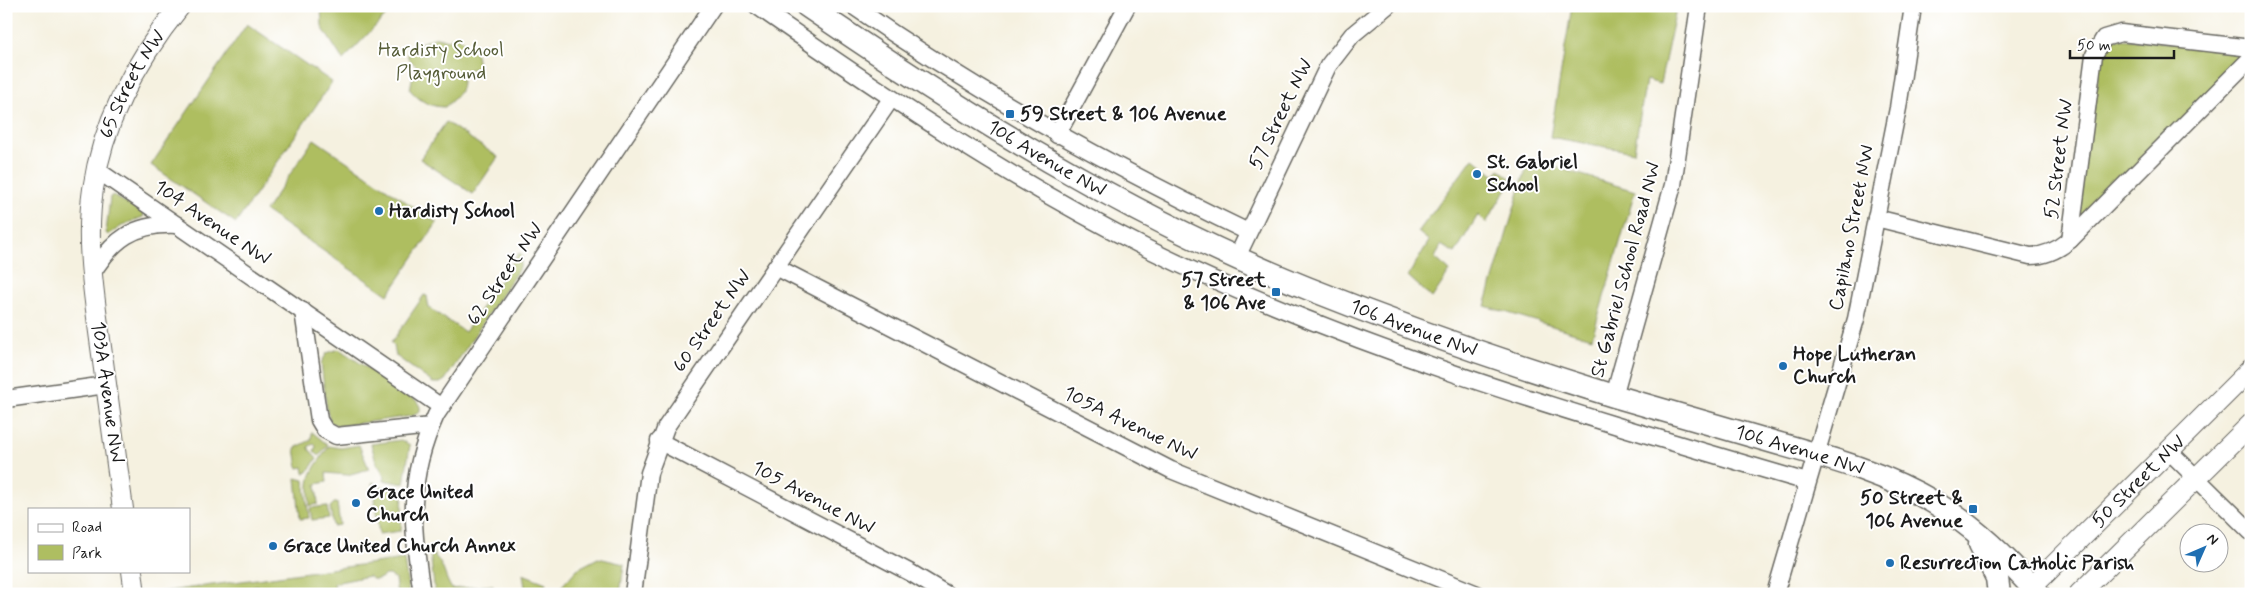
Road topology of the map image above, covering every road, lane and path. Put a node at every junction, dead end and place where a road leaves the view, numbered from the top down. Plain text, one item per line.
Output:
1 (180, 6) edge
2 (713, 6) edge
3 (757, 6) edge
4 (807, 6) edge
5 (852, 6) edge
6 (1127, 6) edge
7 (1387, 6) edge
8 (1699, 6) edge
9 (1913, 6) edge
10 (2251, 48) edge
11 (2251, 58) edge
12 (890, 99) junction
13 (1057, 135) junction
14 (97, 170) junction
15 (1876, 218) junction
16 (177, 225) junction
17 (1248, 232) junction
18 (2070, 240) junction
19 (1237, 257) junction
20 (776, 267) junction
21 (91, 275) junction
22 (303, 311) junction
23 (2251, 369) edge
24 (106, 385) junction
25 (1614, 396) junction
26 (6, 399) edge
27 (440, 406) junction
28 (2251, 424) edge
29 (431, 426) junction
30 (659, 441) junction
31 (2169, 451) junction
32 (1816, 454) junction
33 (2197, 478) junction
34 (1807, 482) junction
35 (124, 508) edge
36 (1971, 528) junction
37 (2251, 532) edge
38 (132, 572) edge
39 (2032, 592) edge
40 (135, 594) edge
41 (422, 594) edge
42 (633, 594) edge
43 (946, 594) edge
44 (1477, 594) edge
45 (1775, 594) edge
46 (1999, 594) edge
47 (2079, 594) edge

1 - 14 street, 65 Street NW
2 - 27 street, 62 Street NW
3 - 12 street, 106 Avenue NW
4 - 19 main road, 106 Avenue NW
5 - 13 street, 106 Avenue NW
6 - 13 street
7 - 17 street, 57 Street NW
8 - 25 street, St Gabriel School Road NW
9 - 15 street, Capilano Street NW
10 - 18 street, 52 Street NW
11 - 18 street, 52 Street NW
12 - 20 street, 60 Street NW
12 - 34 street, 106 Avenue NW
13 - 17 street, 106 Avenue NW
14 - 16 street, 104 Avenue NW
14 - 21 street, 103A Avenue NW
15 - 18 street
15 - 32 street, Capilano Street NW
16 - 21 street
16 - 22 street, 104 Avenue NW
17 - 19 street, 57 Street NW
19 - 25 main road, 106 Avenue NW
20 - 30 street, 60 Street NW
20 - 44 street, 105A Avenue NW
21 - 24 street, 103A Avenue NW
22 - 27 street, 104 Avenue NW
22 - 29 street
23 - 31 street, 50 Street NW
24 - 26 street
24 - 35 street, 103A Avenue NW
25 - 32 main road, 106 Avenue NW
27 - 29 street, 62 Street NW
28 - 33 street, 50 Street NW
29 - 41 street, 62 Street NW
30 - 42 street, 60 Street NW
30 - 43 street, 105 Avenue NW
31 - 33 street
31 - 39 street, 50 Street NW
32 - 34 street, Capilano Street NW
32 - 36 main road, 106 Avenue NW
33 - 37 street
33 - 47 street, 50 Street NW
34 - 45 street, Capilano Street NW
36 - 39 main road, 106 Avenue NW
36 - 46 main road
38 - 40 street

